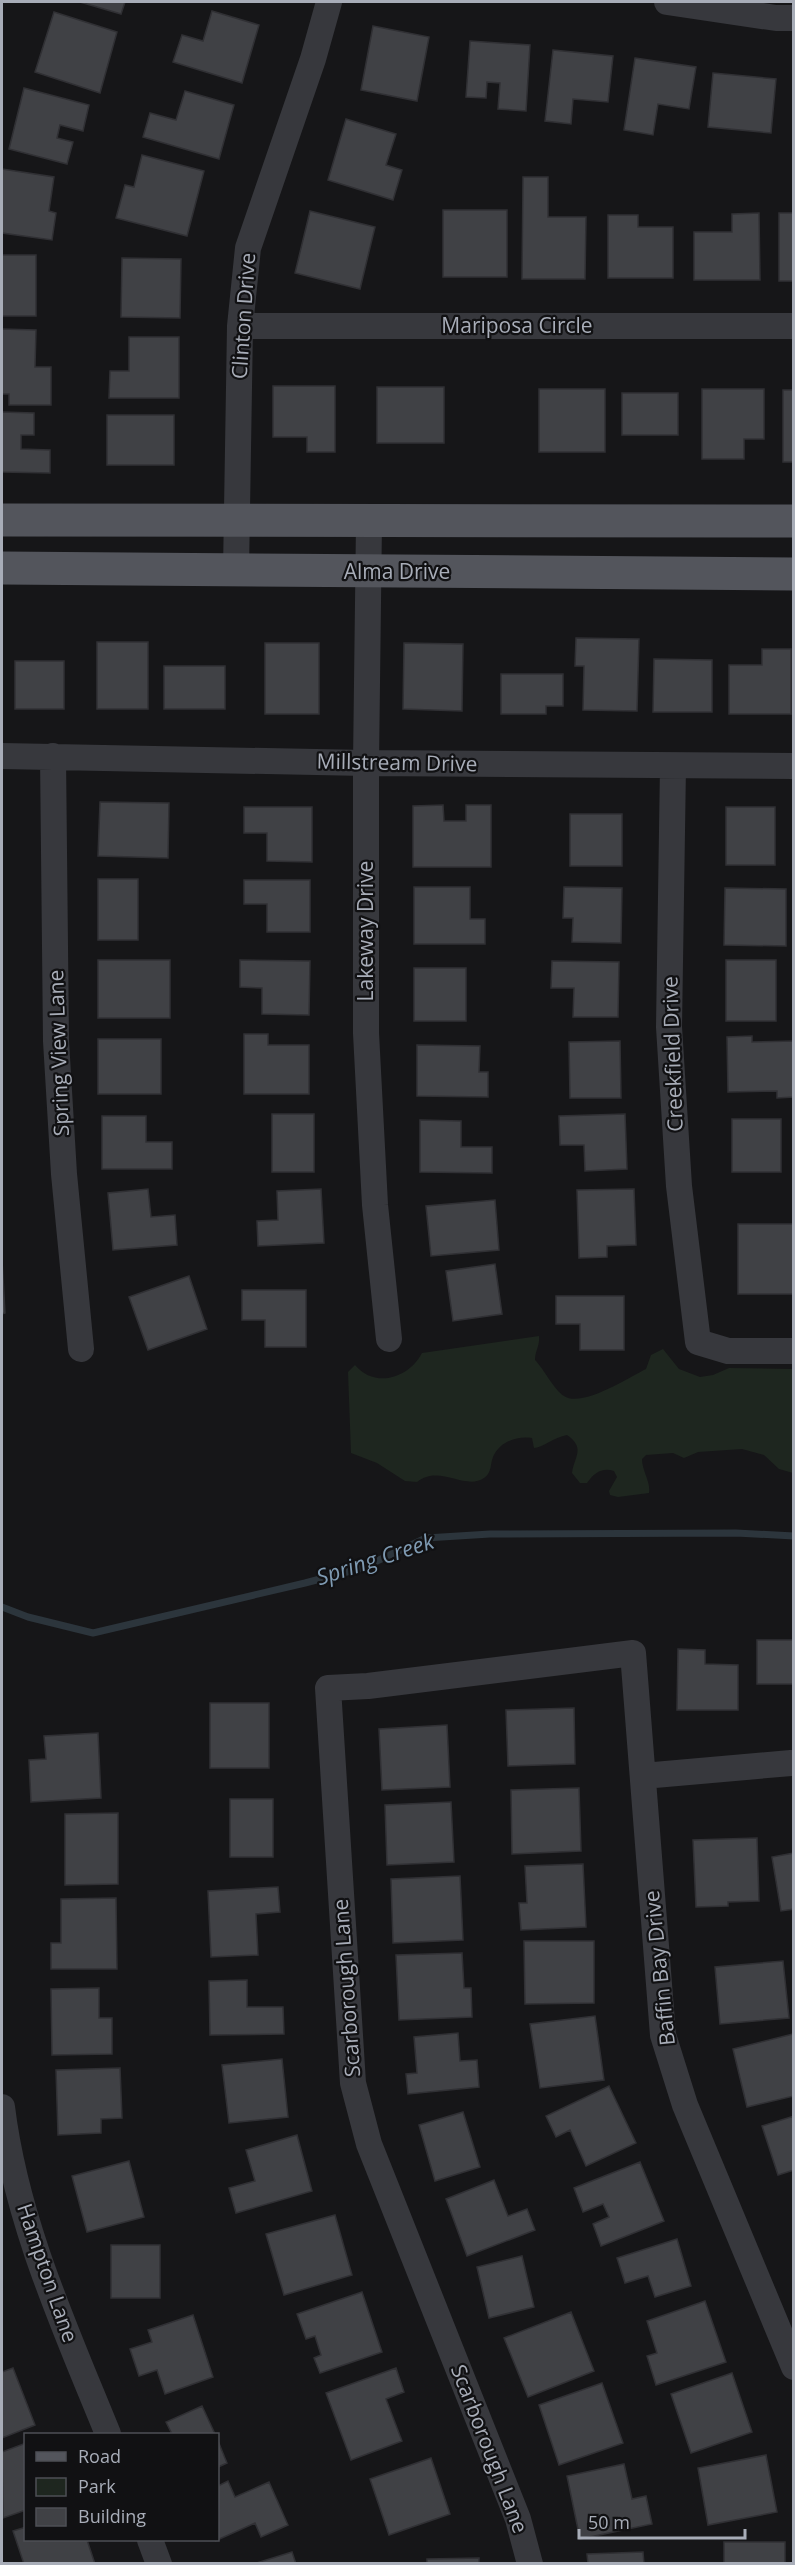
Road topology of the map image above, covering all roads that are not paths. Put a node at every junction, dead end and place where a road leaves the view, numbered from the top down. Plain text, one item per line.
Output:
1 (329, 2) edge
2 (667, 2) edge
3 (794, 18) edge
4 (240, 326) junction
5 (794, 326) edge
6 (2, 520) edge
7 (794, 521) edge
8 (236, 522) junction
9 (369, 522) junction
10 (2, 568) edge
11 (236, 571) junction
12 (368, 572) junction
13 (794, 574) edge
14 (2, 756) edge
15 (53, 756) junction
16 (366, 763) junction
17 (673, 766) junction
18 (794, 766) edge
19 (389, 1339) dead end
20 (81, 1349) dead end
21 (794, 1351) edge
22 (633, 1653) joint
23 (791, 1763) dead end
24 (642, 1776) junction
25 (2, 2107) edge
26 (794, 2367) edge
27 (108, 2433) edge
28 (150, 2541) edge
29 (159, 2564) edge
30 (530, 2564) edge

1 - 4 street, Clinton Drive
2 - 3 street
4 - 5 street, Mariposa Circle
4 - 8 street, Clinton Drive
6 - 8 main road
7 - 9 main road
8 - 9 main road
8 - 11 street, Clinton Drive
9 - 12 street, Lakeway Drive
10 - 11 main road, Alma Drive
11 - 12 main road, Alma Drive
12 - 13 main road, Alma Drive
12 - 16 street, Lakeway Drive
14 - 15 street, Millstream Drive
15 - 16 street, Millstream Drive
15 - 20 street, Spring View Lane
16 - 17 street, Millstream Drive
16 - 19 street, Lakeway Drive
17 - 18 street, Millstream Drive
17 - 21 street, Creekfield Drive
22 - 24 street, Baffin Bay Drive
22 - 30 street, Scarborough Lane
23 - 24 street
24 - 26 street, Baffin Bay Drive
25 - 27 street, Hampton Lane
28 - 29 street

